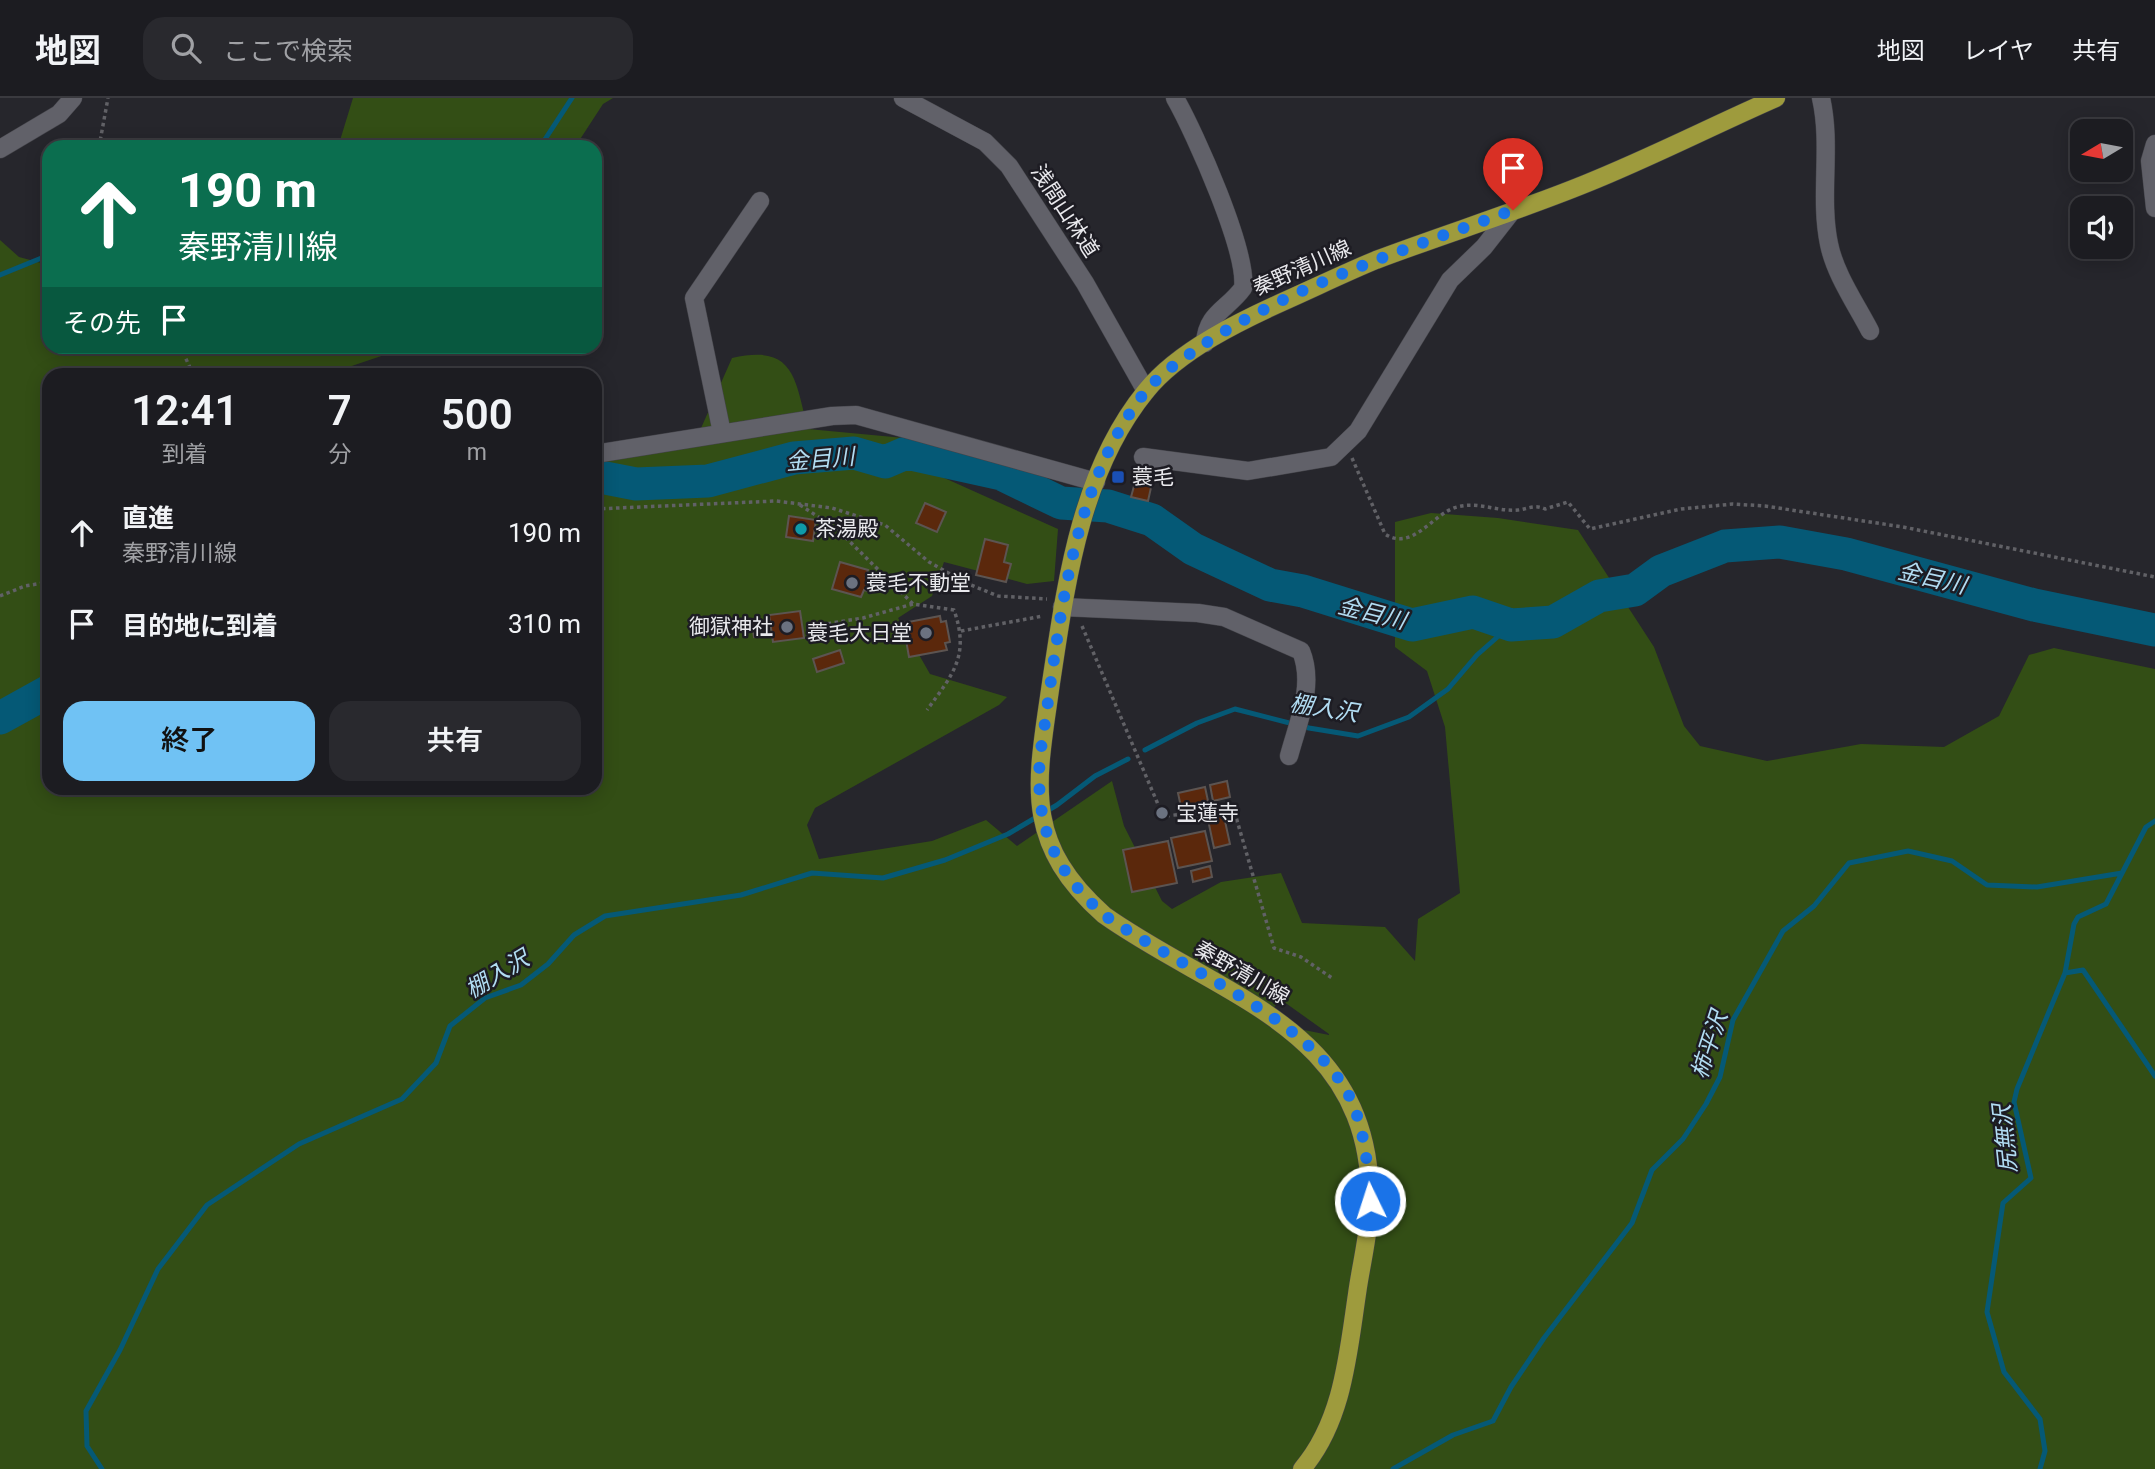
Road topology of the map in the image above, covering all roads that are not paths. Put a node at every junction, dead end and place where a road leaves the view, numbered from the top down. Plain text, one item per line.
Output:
1 (73, 98) edge
2 (904, 98) edge
3 (1175, 98) edge
4 (1776, 98) edge
5 (1821, 98) edge
6 (2155, 144) edge
7 (0, 149) edge
8 (760, 201) dead end
9 (2155, 208) edge
10 (1513, 210) junction
11 (1870, 331) dead end
12 (1205, 343) junction
13 (1146, 391) junction
14 (722, 433) junction
15 (602, 453) edge
16 (1143, 457) dead end
17 (1094, 488) junction
18 (1062, 606) junction
19 (1289, 755) dead end
20 (1303, 1469) edge

1 - 7 street
2 - 13 street, 浅間山林道
3 - 12 street
4 - 10 main road, 秦野清川線
5 - 11 street
6 - 9 street
8 - 14 street
10 - 12 main road, 秦野清川線
10 - 16 street
12 - 13 main road, 秦野清川線
13 - 17 main road, 秦野清川線
14 - 15 street
14 - 17 street
17 - 18 main road, 秦野清川線
18 - 19 street
18 - 20 main road, 秦野清川線

